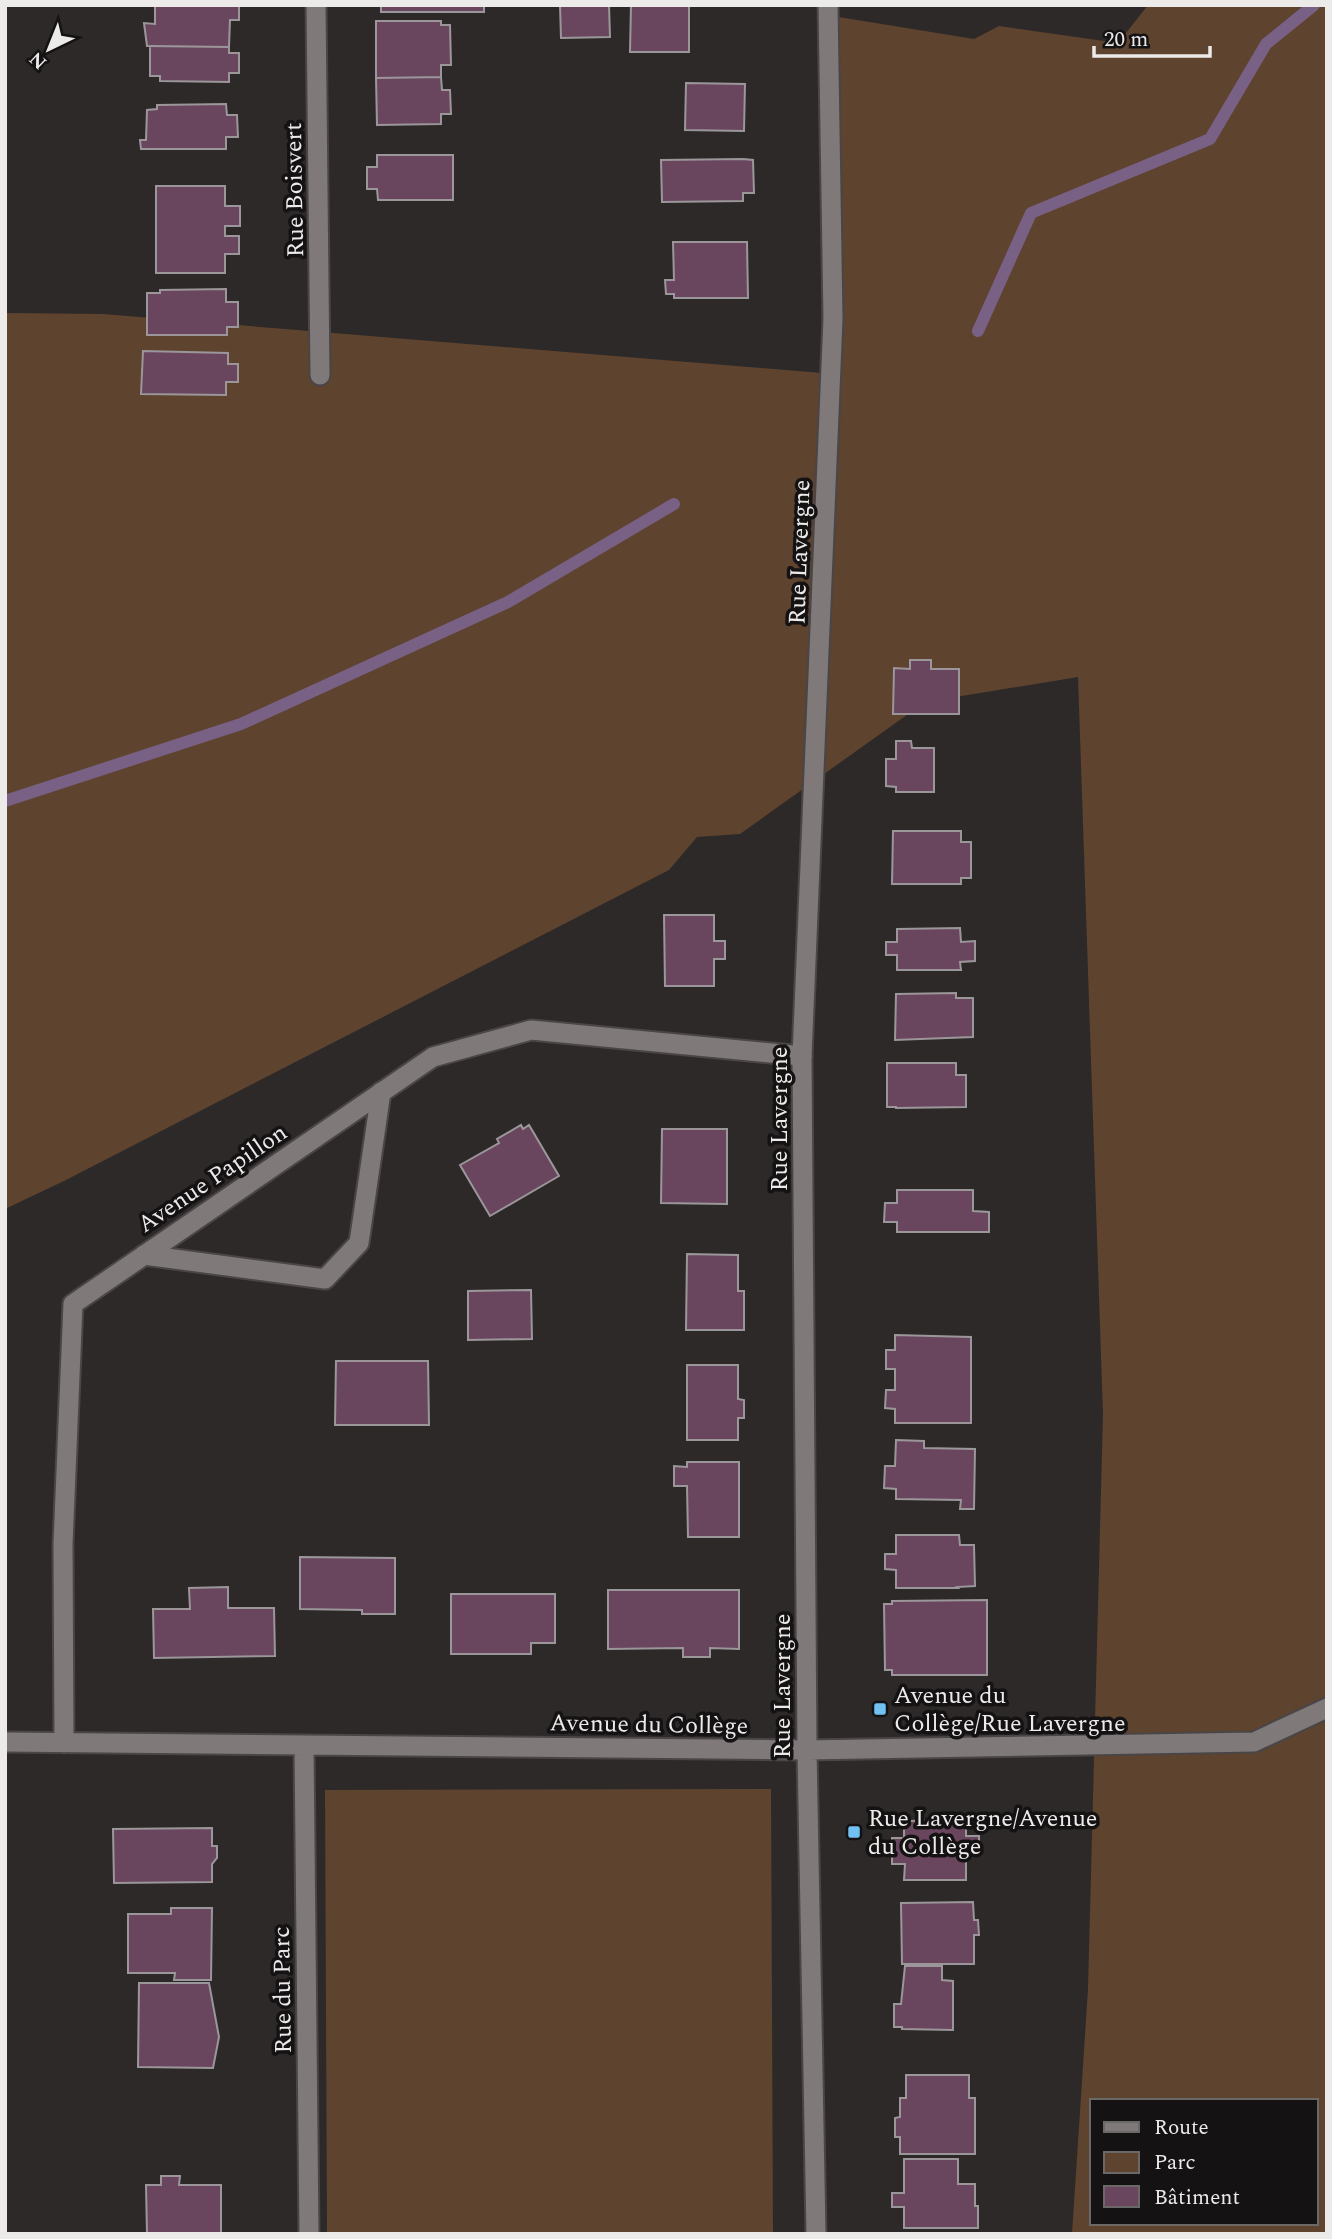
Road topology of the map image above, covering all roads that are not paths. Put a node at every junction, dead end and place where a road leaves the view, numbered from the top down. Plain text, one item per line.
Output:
1 (316, 5) edge
2 (828, 5) edge
3 (320, 374) dead end
4 (802, 1056) junction
5 (381, 1092) junction
6 (144, 1255) junction
7 (1327, 1709) edge
8 (5, 1742) edge
9 (64, 1743) junction
10 (304, 1746) junction
11 (807, 1750) junction
12 (309, 2234) edge
13 (816, 2234) edge

1 - 3 street, Rue Boisvert
2 - 4 street, Rue Lavergne
4 - 5 street, Avenue Papillon
4 - 11 street, Rue Lavergne
5 - 6 street, Avenue Papillon
5 - 6 street
6 - 9 street, Avenue Papillon
7 - 11 street, Avenue du Collège
8 - 9 street, Avenue du Collège
9 - 10 street, Avenue du Collège
10 - 11 street, Avenue du Collège
10 - 12 street, Rue du Parc
11 - 13 street, Rue Lavergne

